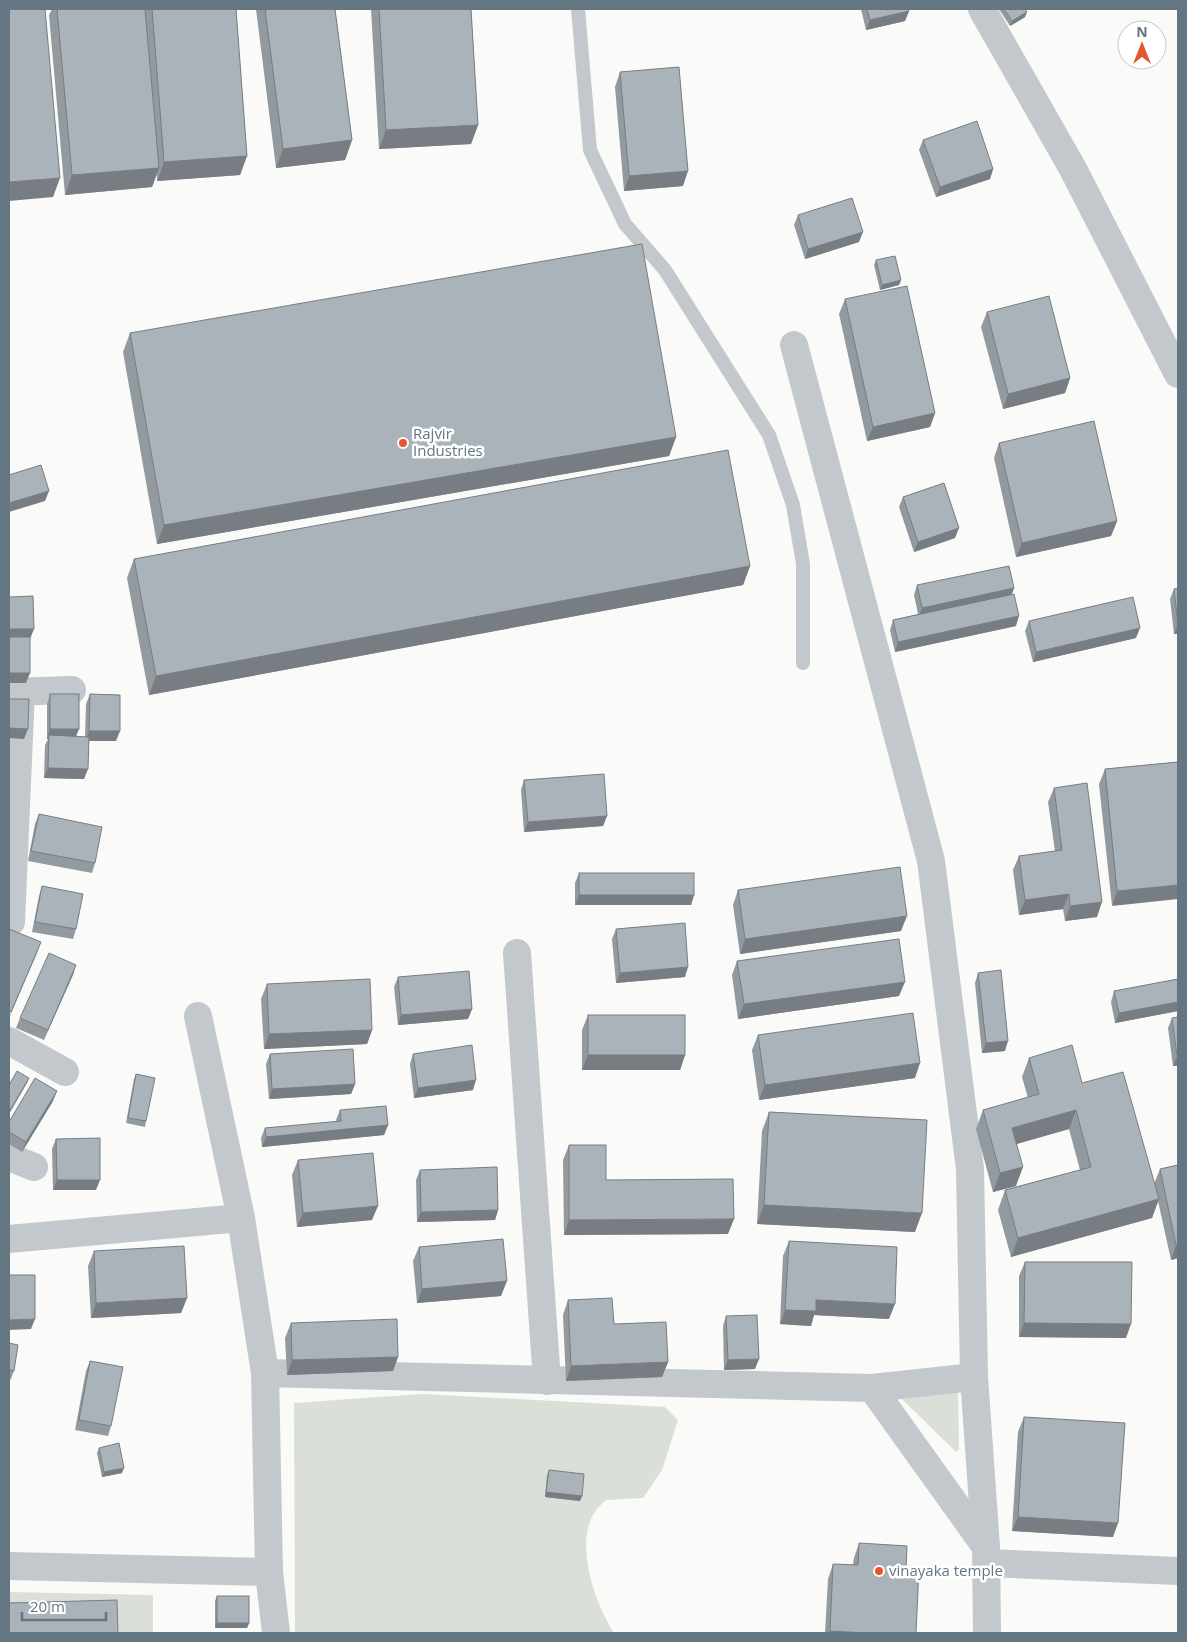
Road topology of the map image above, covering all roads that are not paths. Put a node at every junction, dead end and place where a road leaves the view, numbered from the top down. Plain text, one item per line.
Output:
1 (578, 9) edge
2 (982, 9) edge
3 (794, 345) dead end
4 (1178, 374) edge
5 (802, 663) dead end
6 (72, 690) dead end
7 (15, 691) edge
8 (11, 922) dead end
9 (517, 953) dead end
10 (198, 1016) dead end
11 (9, 1041) edge
12 (65, 1072) dead end
13 (9, 1156) edge
14 (34, 1167) dead end
15 (241, 1218) junction
16 (9, 1239) edge
17 (265, 1373) junction
18 (974, 1377) junction
19 (547, 1381) junction
20 (872, 1388) junction
21 (987, 1555) junction
22 (9, 1566) edge
23 (1178, 1571) edge
24 (269, 1572) junction
25 (276, 1633) edge
26 (987, 1633) edge

1 - 5 lane
2 - 4 street
3 - 18 street
6 - 7 street
7 - 8 street
9 - 19 street
10 - 15 street
11 - 12 street
13 - 14 street
15 - 16 street
15 - 17 street
17 - 19 street
17 - 24 street
18 - 20 street
18 - 21 street
19 - 20 street
20 - 21 street
21 - 23 street
21 - 26 street
22 - 24 street
24 - 25 street

